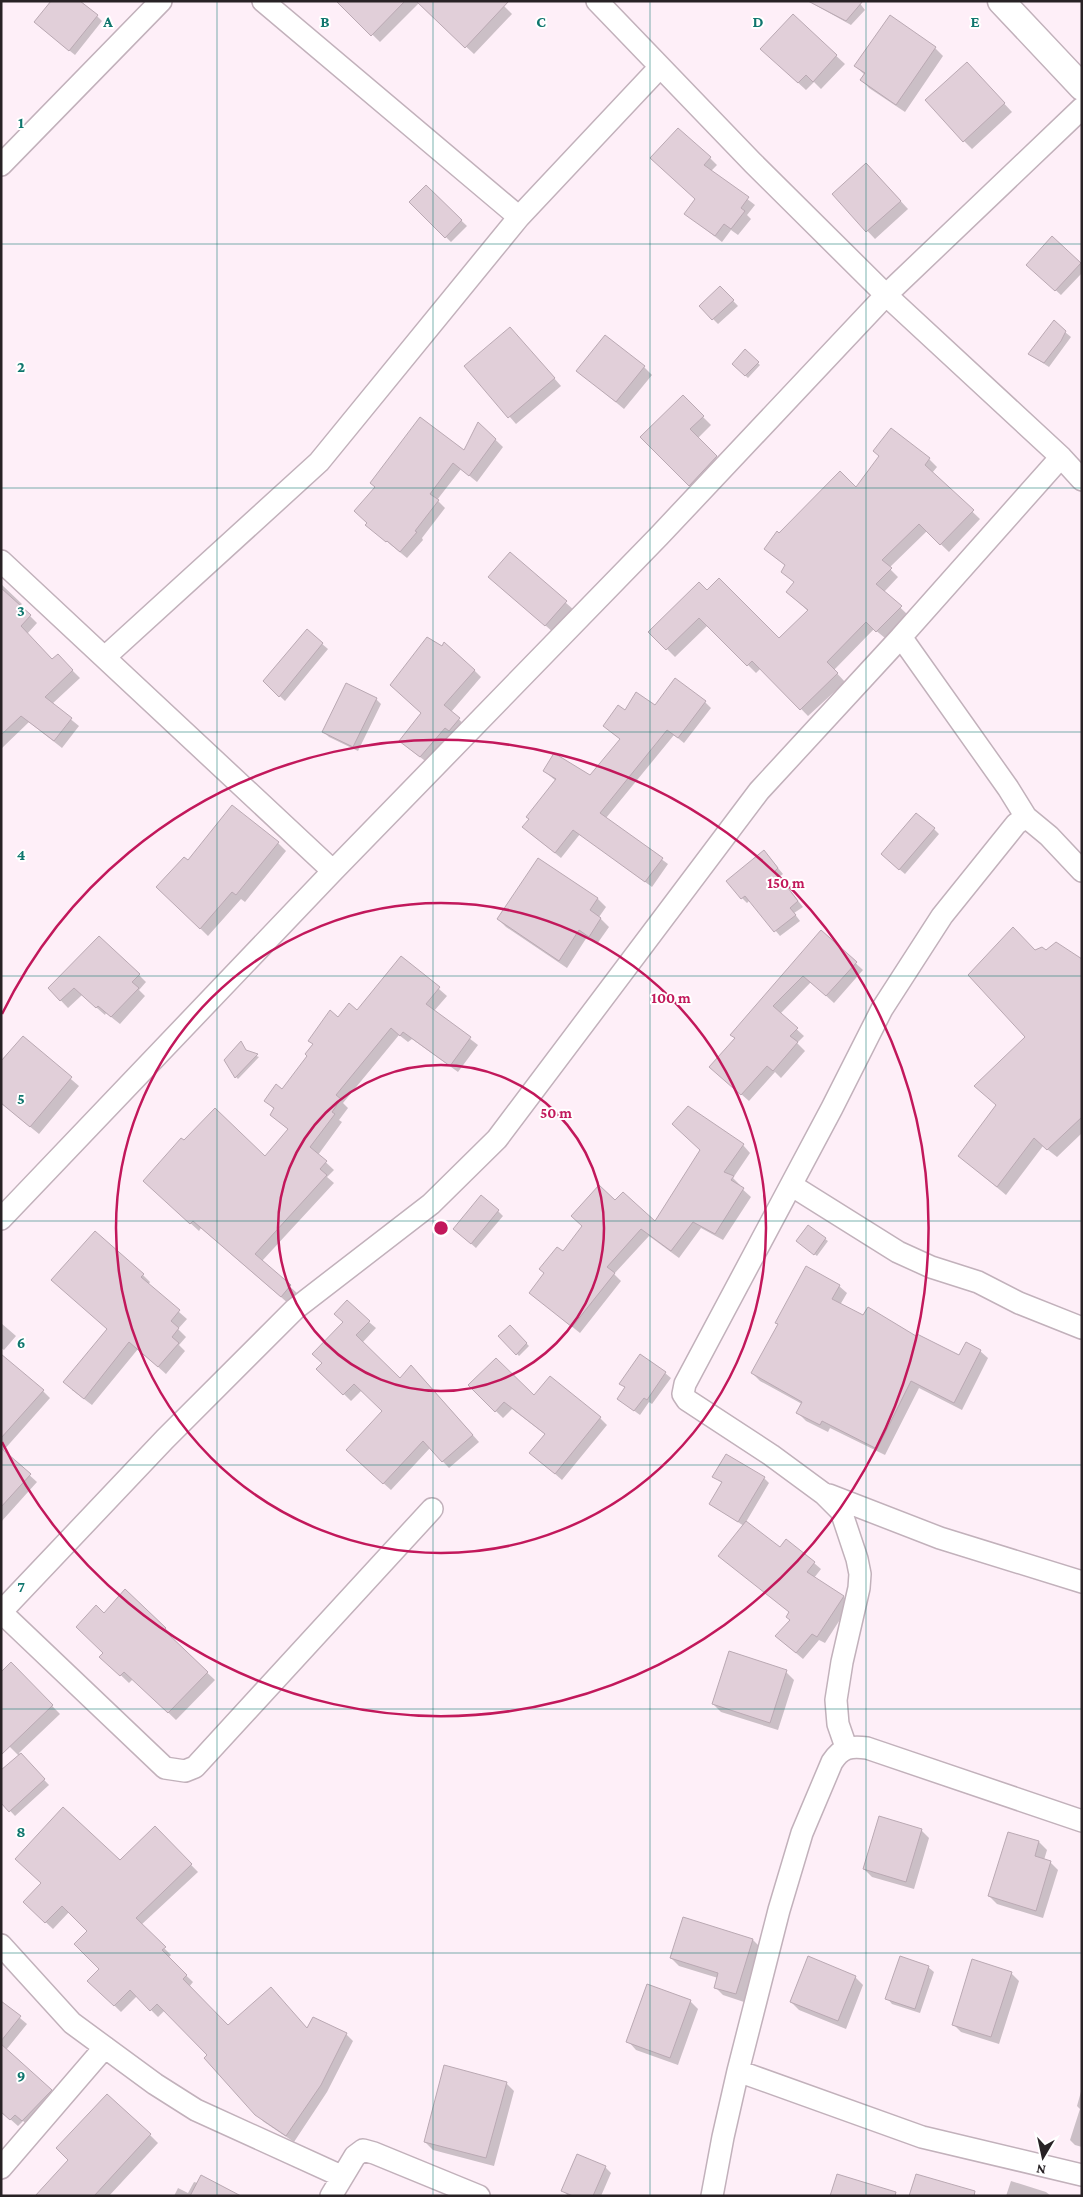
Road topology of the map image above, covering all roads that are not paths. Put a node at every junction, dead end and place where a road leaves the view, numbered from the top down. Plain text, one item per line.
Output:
1 (161, 1) edge
2 (263, 1) edge
3 (597, 1) edge
4 (1001, 1) edge
5 (660, 67) junction
6 (1082, 87) edge
7 (1082, 108) edge
8 (1, 165) edge
9 (519, 217) junction
10 (886, 295) junction
11 (1061, 457) junction
12 (1082, 480) edge
13 (1, 561) edge
14 (901, 637) junction
15 (105, 657) junction
16 (1026, 817) junction
17 (333, 870) junction
18 (1082, 871) edge
19 (791, 1185) junction
20 (1, 1219) edge
21 (1082, 1328) edge
22 (824, 1494) junction
23 (432, 1509) dead end
24 (1082, 1582) edge
25 (1, 1612) edge
26 (846, 1747) junction
27 (1082, 1821) edge
28 (1, 1945) edge
29 (105, 2047) junction
30 (738, 2071) junction
31 (1, 2168) edge
32 (1082, 2175) edge
33 (341, 2176) junction
34 (331, 2196) edge
35 (478, 2196) edge
36 (712, 2196) edge

1 - 8 street
2 - 9 street
3 - 5 street
4 - 6 street
5 - 9 street
5 - 10 street
7 - 10 street
9 - 15 street
10 - 11 street
10 - 17 street
11 - 12 street
11 - 14 street
13 - 15 street
14 - 16 street
14 - 25 street
15 - 17 street
16 - 18 street
16 - 19 street
17 - 20 street
19 - 21 street
19 - 22 street
22 - 24 street
22 - 26 street
23 - 25 street
26 - 27 street
26 - 30 street
28 - 29 street
29 - 31 street
29 - 33 street
30 - 32 street
30 - 36 street
33 - 34 street
33 - 35 street

